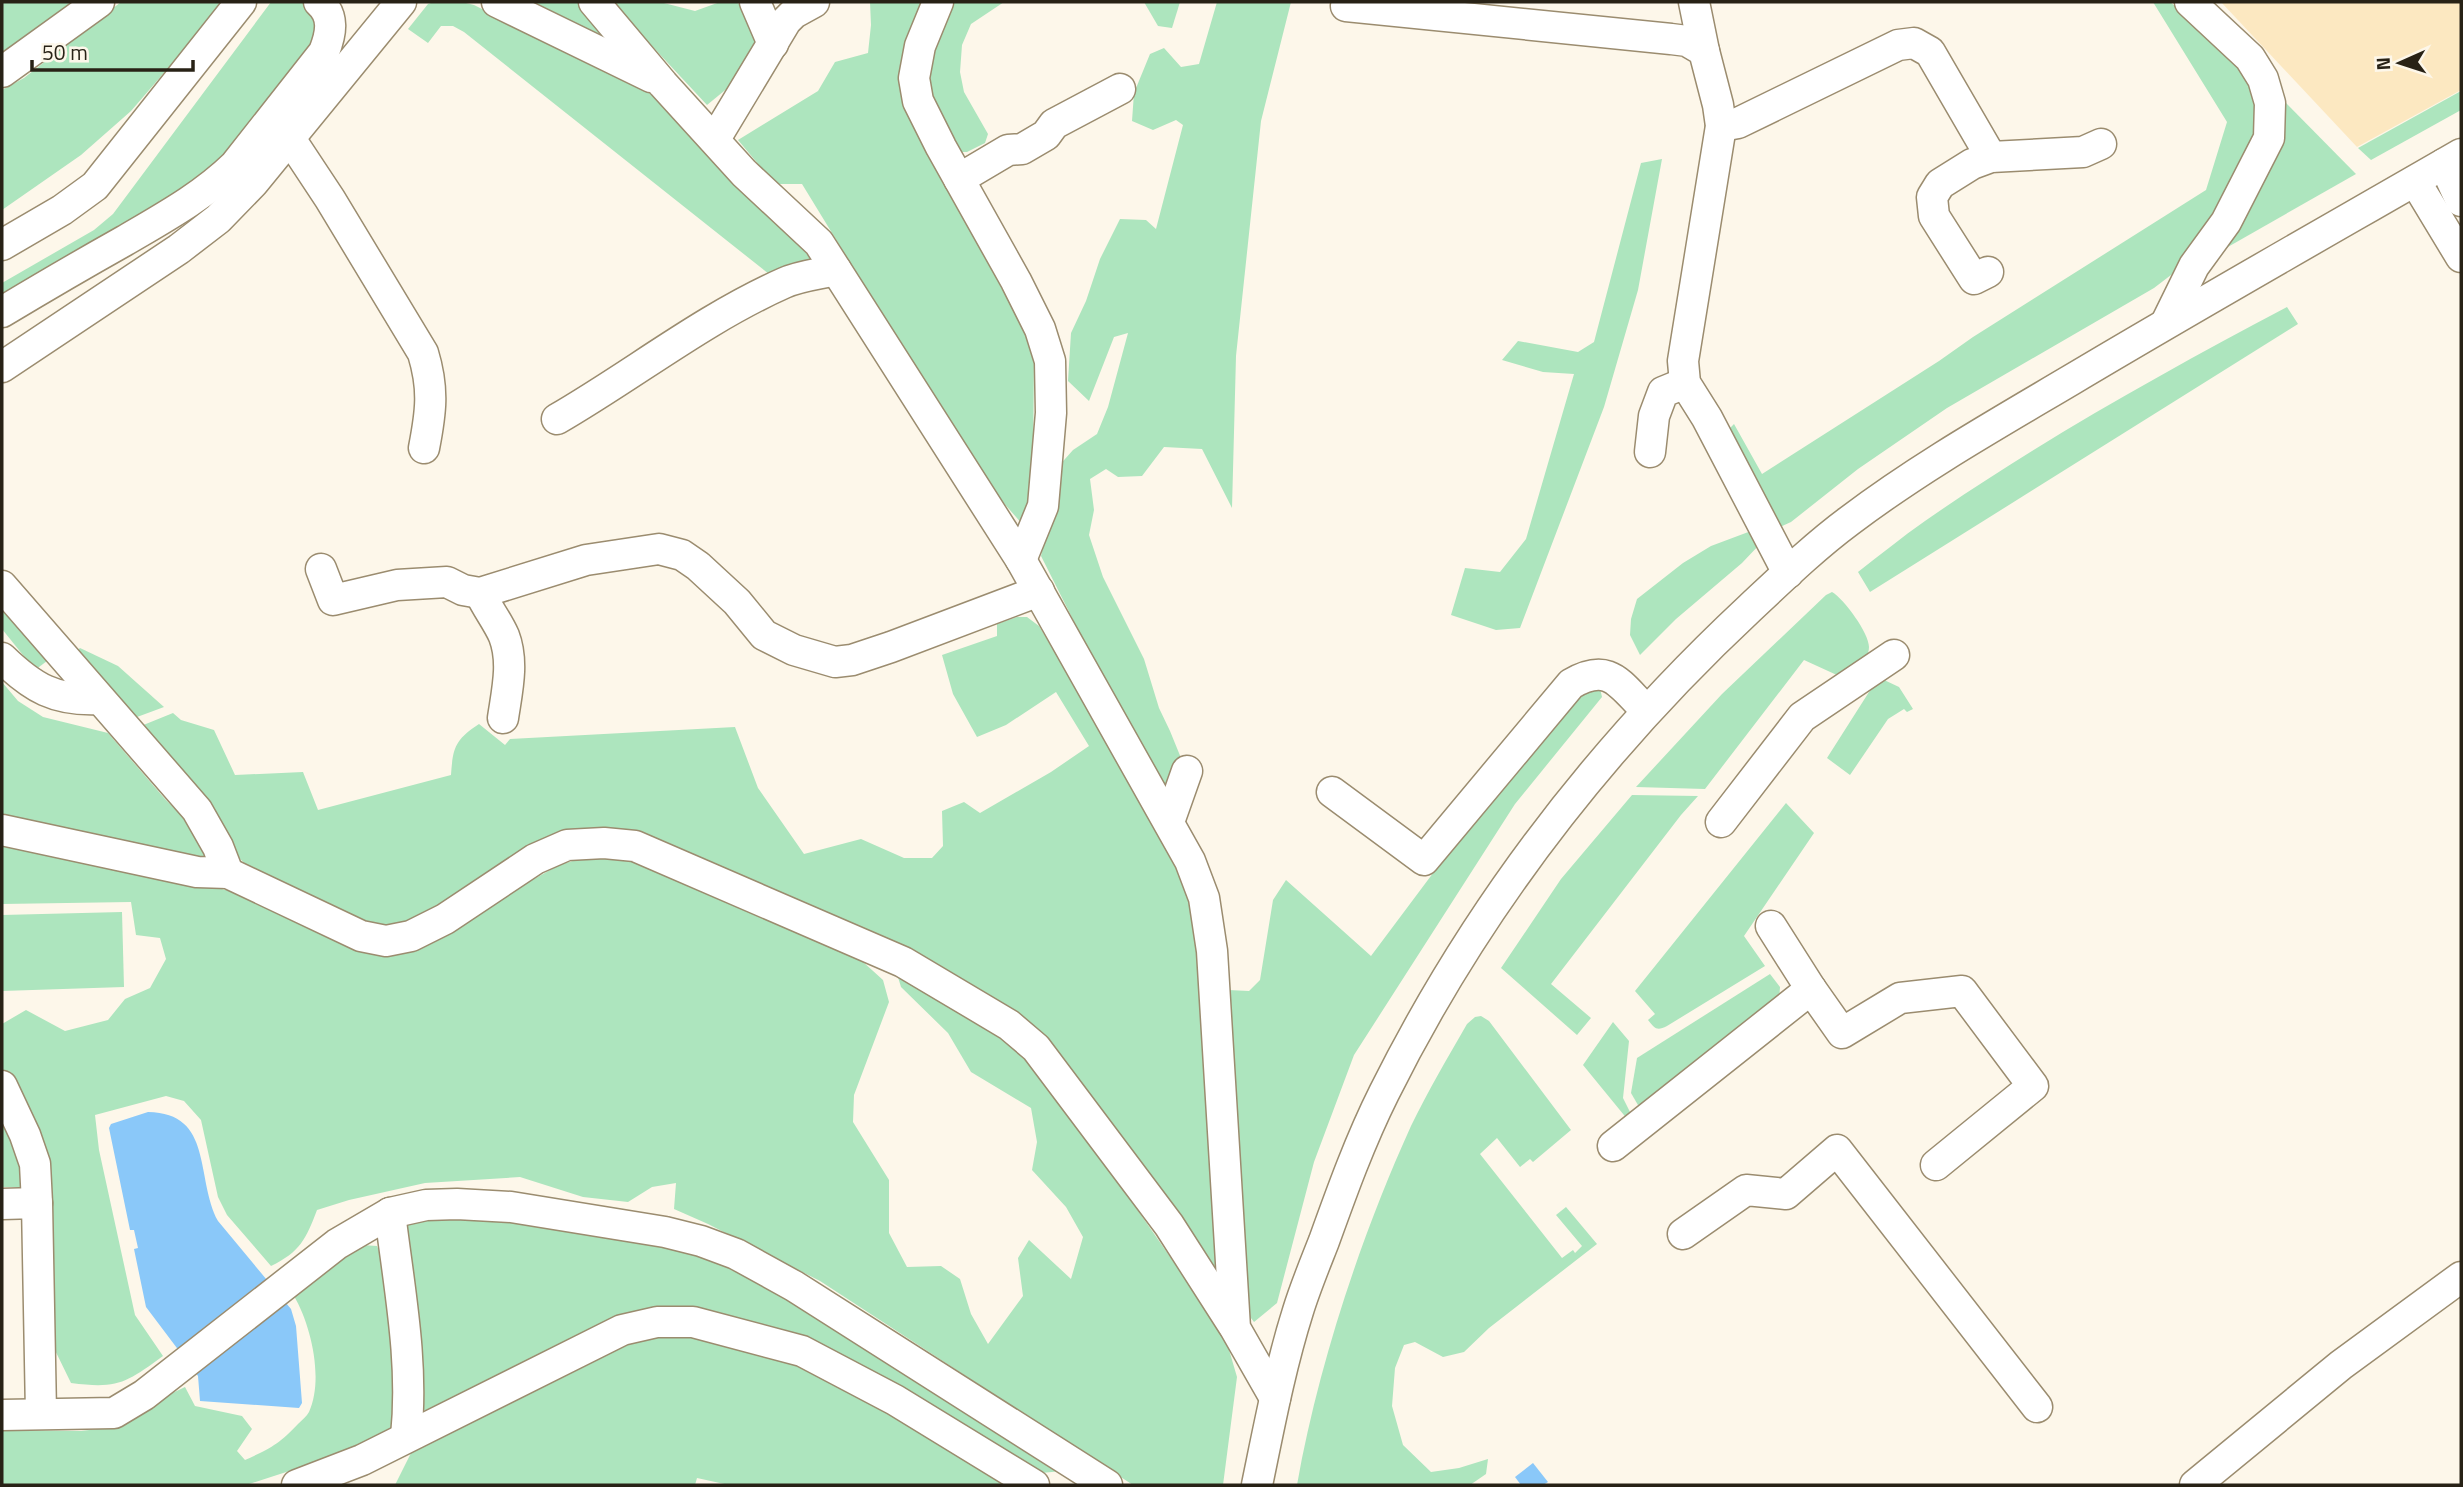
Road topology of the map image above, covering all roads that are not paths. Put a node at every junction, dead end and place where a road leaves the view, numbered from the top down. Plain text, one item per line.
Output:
1 (99, 2) edge
2 (241, 2) edge
3 (319, 2) edge
4 (401, 2) edge
5 (497, 2) edge
6 (594, 2) edge
7 (755, 2) edge
8 (814, 2) edge
9 (938, 2) edge
10 (1694, 2) edge
11 (2190, 2) edge
12 (1346, 6) dead end
13 (773, 44) junction
14 (1704, 51) junction
15 (2, 72) edge
16 (663, 83) junction
17 (1120, 89) dead end
18 (1721, 126) junction
19 (289, 137) junction
20 (715, 139) junction
21 (2101, 144) dead end
22 (1991, 157) junction
23 (2453, 159) edge
24 (959, 179) junction
25 (2415, 181) junction
26 (2461, 201) edge
27 (2, 245) edge
28 (2461, 257) edge
29 (836, 270) junction
30 (1988, 272) dead end
31 (2, 312) edge
32 (2166, 323) junction
33 (2, 367) edge
34 (1685, 383) junction
35 (557, 419) dead end
36 (424, 448) dead end
37 (1650, 452) dead end
38 (1021, 560) junction
39 (321, 569) dead end
40 (1788, 573) junction
41 (2, 586) edge
42 (1039, 591) junction
43 (480, 593) junction
44 (1894, 655) dead end
45 (2, 659) edge
46 (99, 699) junction
47 (1646, 710) junction
48 (503, 718) dead end
49 (1187, 771) dead end
50 (1332, 792) dead end
51 (1169, 822) junction
52 (1721, 822) dead end
53 (2, 830) edge
54 (228, 873) junction
55 (1771, 926) dead end
56 (1811, 989) junction
57 (2, 1086) edge
58 (1613, 1146) dead end
59 (1937, 1165) dead end
60 (37, 1203) junction
61 (2, 1204) edge
62 (390, 1213) junction
63 (1683, 1234) dead end
64 (2461, 1277) edge
65 (1235, 1328) junction
66 (1275, 1398) junction
67 (2038, 1407) dead end
68 (41, 1413) junction
69 (2, 1415) edge
70 (406, 1437) junction
71 (1091, 1482) edge
72 (297, 1485) edge
73 (1034, 1485) edge
74 (1257, 1485) edge
75 (2195, 1485) edge

1 - 15 street
2 - 27 street
3 - 31 street
4 - 19 street
5 - 16 street
6 - 16 street
7 - 13 street
8 - 13 street
9 - 24 street
10 - 14 street
11 - 32 street
12 - 14 street
13 - 20 street
14 - 18 street
16 - 20 street
17 - 24 street
18 - 22 street
18 - 34 street
19 - 33 street
19 - 36 street
20 - 29 street
21 - 22 street
22 - 30 street
23 - 25 street
23 - 26 street
24 - 38 street
25 - 28 street
25 - 32 street
29 - 35 street
29 - 38 street
32 - 40 street
34 - 37 street
34 - 40 street
38 - 42 street
39 - 43 street
40 - 47 street
41 - 46 street
42 - 43 street
42 - 51 street
43 - 48 street
44 - 52 street
45 - 46 street
46 - 54 street
47 - 50 street
47 - 66 street
49 - 51 street
51 - 65 street
53 - 54 street
54 - 65 street
55 - 56 street
56 - 58 street
56 - 59 street
57 - 60 street
60 - 61 street
60 - 68 street
62 - 68 street
62 - 70 street
62 - 71 street
63 - 67 street
64 - 75 street
65 - 66 street
66 - 74 street
68 - 69 street
70 - 72 street
70 - 73 street

